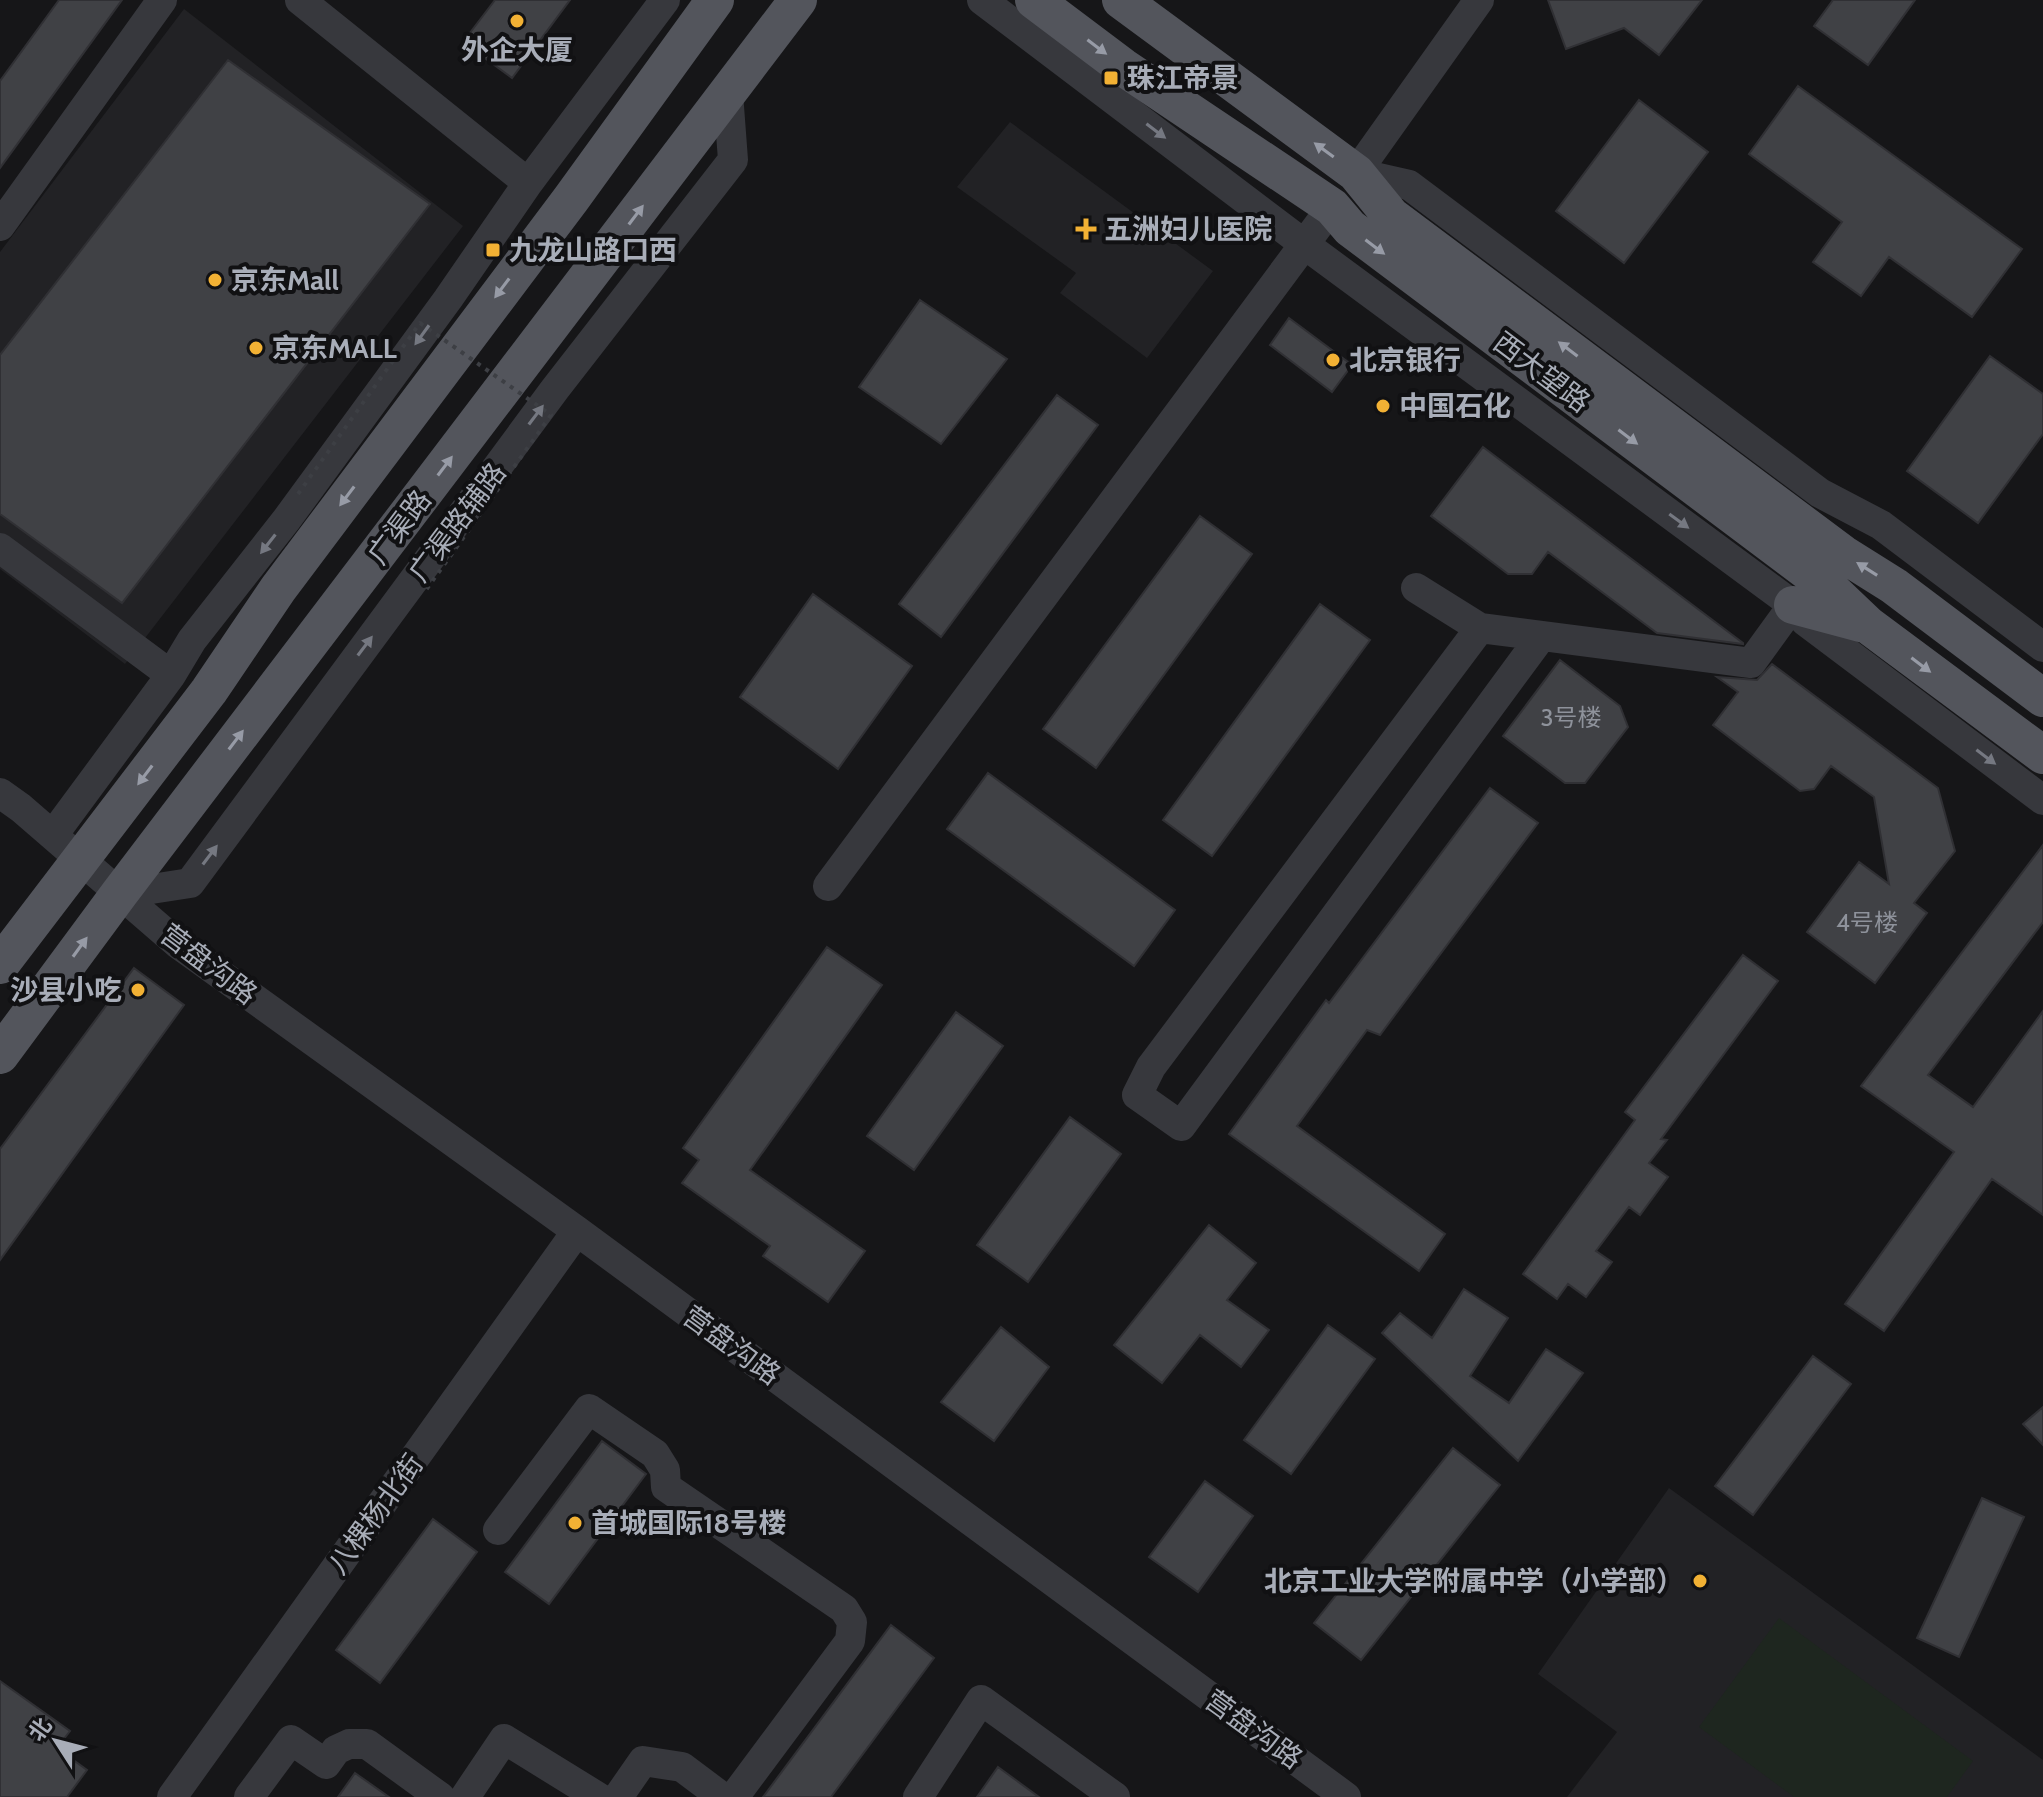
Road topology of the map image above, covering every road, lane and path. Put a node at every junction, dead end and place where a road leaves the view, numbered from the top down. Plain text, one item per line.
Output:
1 (162, 0) edge
2 (300, 0) edge
3 (665, 0) edge
4 (798, 0) edge
5 (982, 0) edge
6 (1034, 0) edge
7 (1121, 0) edge
8 (1479, 0) edge
9 (705, 12) edge
10 (728, 93) junction
11 (567, 133) junction
12 (1356, 173) junction
13 (528, 183) junction
14 (1332, 207) junction
15 (0, 226) edge
16 (1304, 244) junction
17 (298, 494) dead end
18 (0, 548) edge
19 (1416, 588) dead end
20 (426, 590) dead end
21 (1793, 605) junction
22 (1868, 625) junction
23 (1480, 628) junction
24 (1540, 638) junction
25 (2043, 647) edge
26 (171, 675) junction
27 (2043, 698) edge
28 (2043, 755) edge
29 (0, 793) edge
30 (2043, 800) edge
31 (66, 847) junction
32 (828, 886) dead end
33 (119, 894) junction
34 (0, 965) edge
35 (0, 1055) edge
36 (577, 1231) junction
37 (498, 1530) dead end
38 (174, 1796) edge
39 (249, 1797) edge
40 (440, 1797) edge
41 (465, 1797) edge
42 (598, 1797) edge
43 (618, 1797) edge
44 (722, 1797) edge
45 (734, 1797) edge
46 (918, 1797) edge
47 (1115, 1797) edge
48 (1346, 1797) edge

1 - 15 street
2 - 13 street
3 - 11 street
4 - 10 main road, 广渠路
5 -> 16 street
6 -> 14 main road, 西大望路
12 -> 7 main road, 西大望路
8 - 12 street
9 - 11 street
9 -> 31 main road
33 -> 10 main road, 广渠路
33 -> 10 street, 广渠路辅路
11 - 13 street
12 - 25 street
27 -> 12 main road, 西大望路
13 -> 26 street
14 - 16 street
14 -> 22 main road, 西大望路
16 -> 21 street
16 - 32 street
17 - 20 path, bridge
18 - 26 street
19 - 23 street
21 - 22 main road
21 - 24 street
21 -> 30 street
22 -> 28 main road, 西大望路
23 - 24 street
23 - 24 street
26 - 31 street
29 - 31 street, 营盘沟路
31 - 33 street, 营盘沟路
31 - 34 main road
35 -> 33 main road, 广渠路
33 - 36 street, 营盘沟路
36 - 38 street, 八棵杨北街
36 - 48 street, 营盘沟路
37 - 45 street
39 - 40 street
41 - 42 street
43 - 44 street
46 - 47 street

